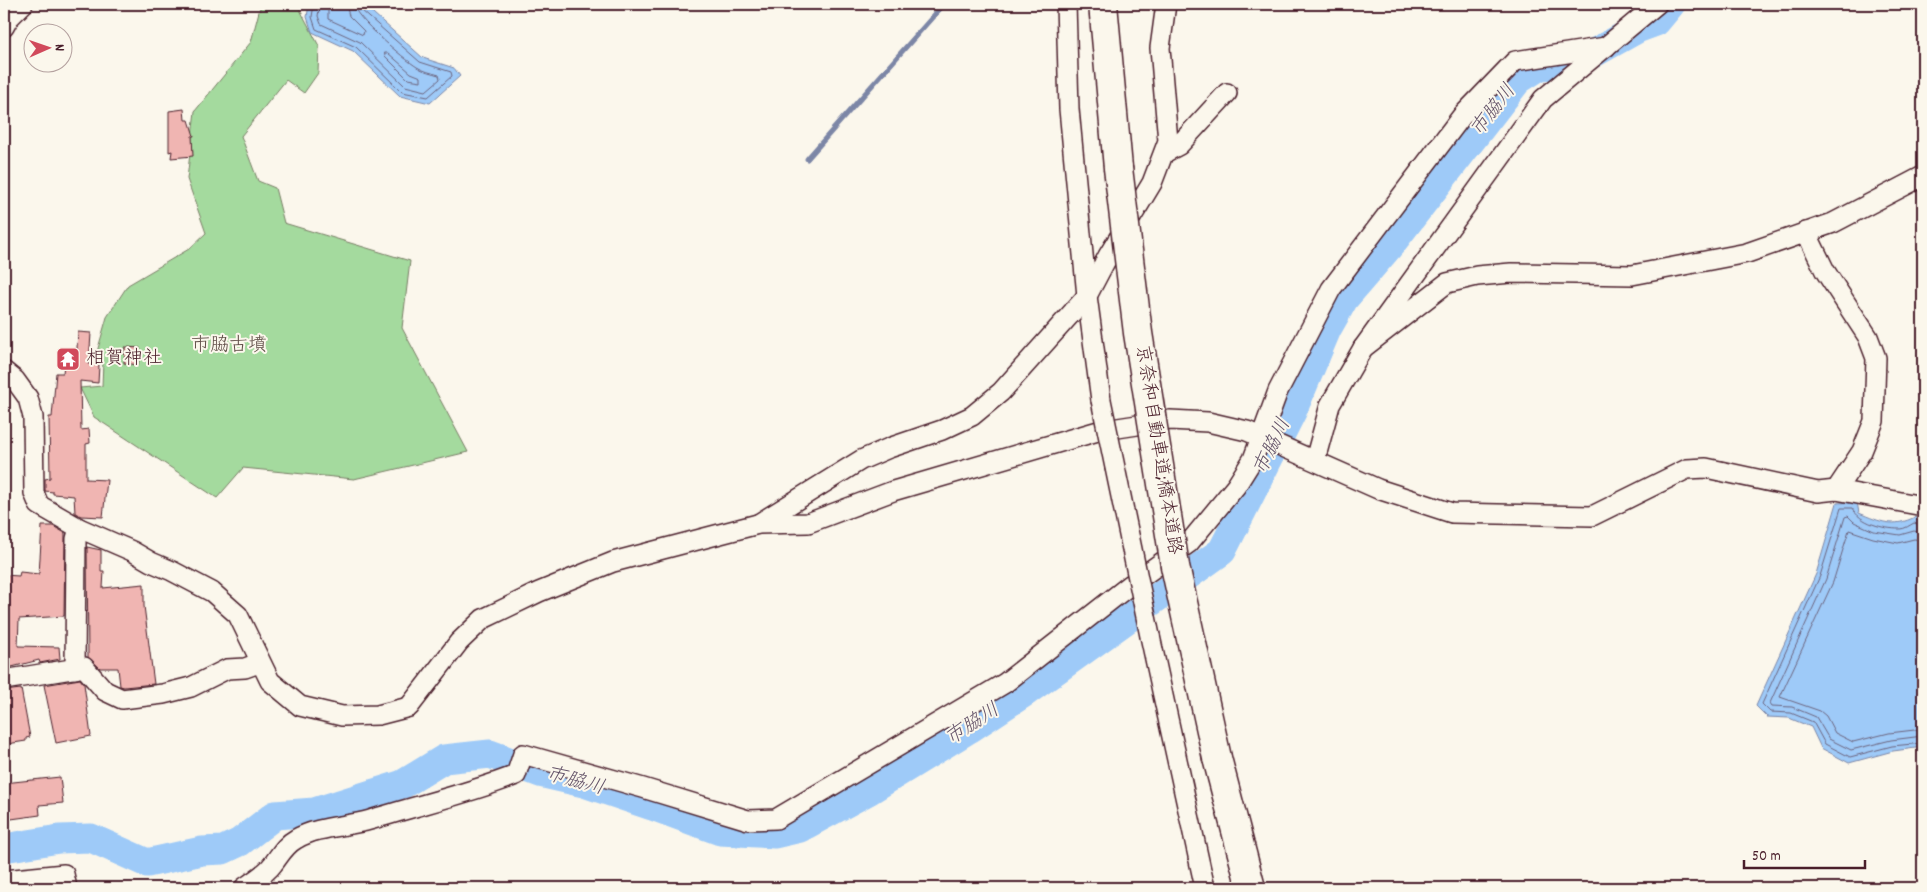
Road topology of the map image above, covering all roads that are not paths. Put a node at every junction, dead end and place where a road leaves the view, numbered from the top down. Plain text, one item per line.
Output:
1 (24, 4) edge
2 (1066, 4) edge
3 (1103, 4) edge
4 (1166, 4) edge
5 (1657, 4) edge
6 (4, 27) edge
7 (1606, 47) junction
8 (1227, 93) dead end
9 (1164, 153) junction
10 (1923, 176) edge
11 (1806, 232) junction
12 (1087, 296) junction
13 (1363, 348) junction
14 (4, 371) edge
15 (1261, 437) junction
16 (1316, 460) junction
17 (1836, 490) junction
18 (1923, 506) edge
19 (758, 524) junction
20 (79, 528) junction
21 (259, 663) junction
22 (74, 669) junction
23 (4, 680) edge
24 (4, 880) edge
25 (1251, 884) edge
26 (249, 886) edge
27 (68, 888) edge
28 (1205, 888) edge

1 - 6 street
2 - 12 street
3 - 25 highway, 京奈和自動車道;橋本道路, bridge
4 - 9 street
5 - 7 street
7 - 13 street
7 - 15 street
8 - 9 street
9 - 12 street
10 - 11 street
11 - 13 street
11 - 17 street
12 - 19 street
12 - 28 street, bridge
13 - 16 street
14 - 20 street
15 - 16 street
15 - 19 street
15 - 26 street
16 - 17 street
17 - 18 street
19 - 21 street
20 - 21 street
20 - 22 street
21 - 22 street
22 - 23 street
24 - 27 street

